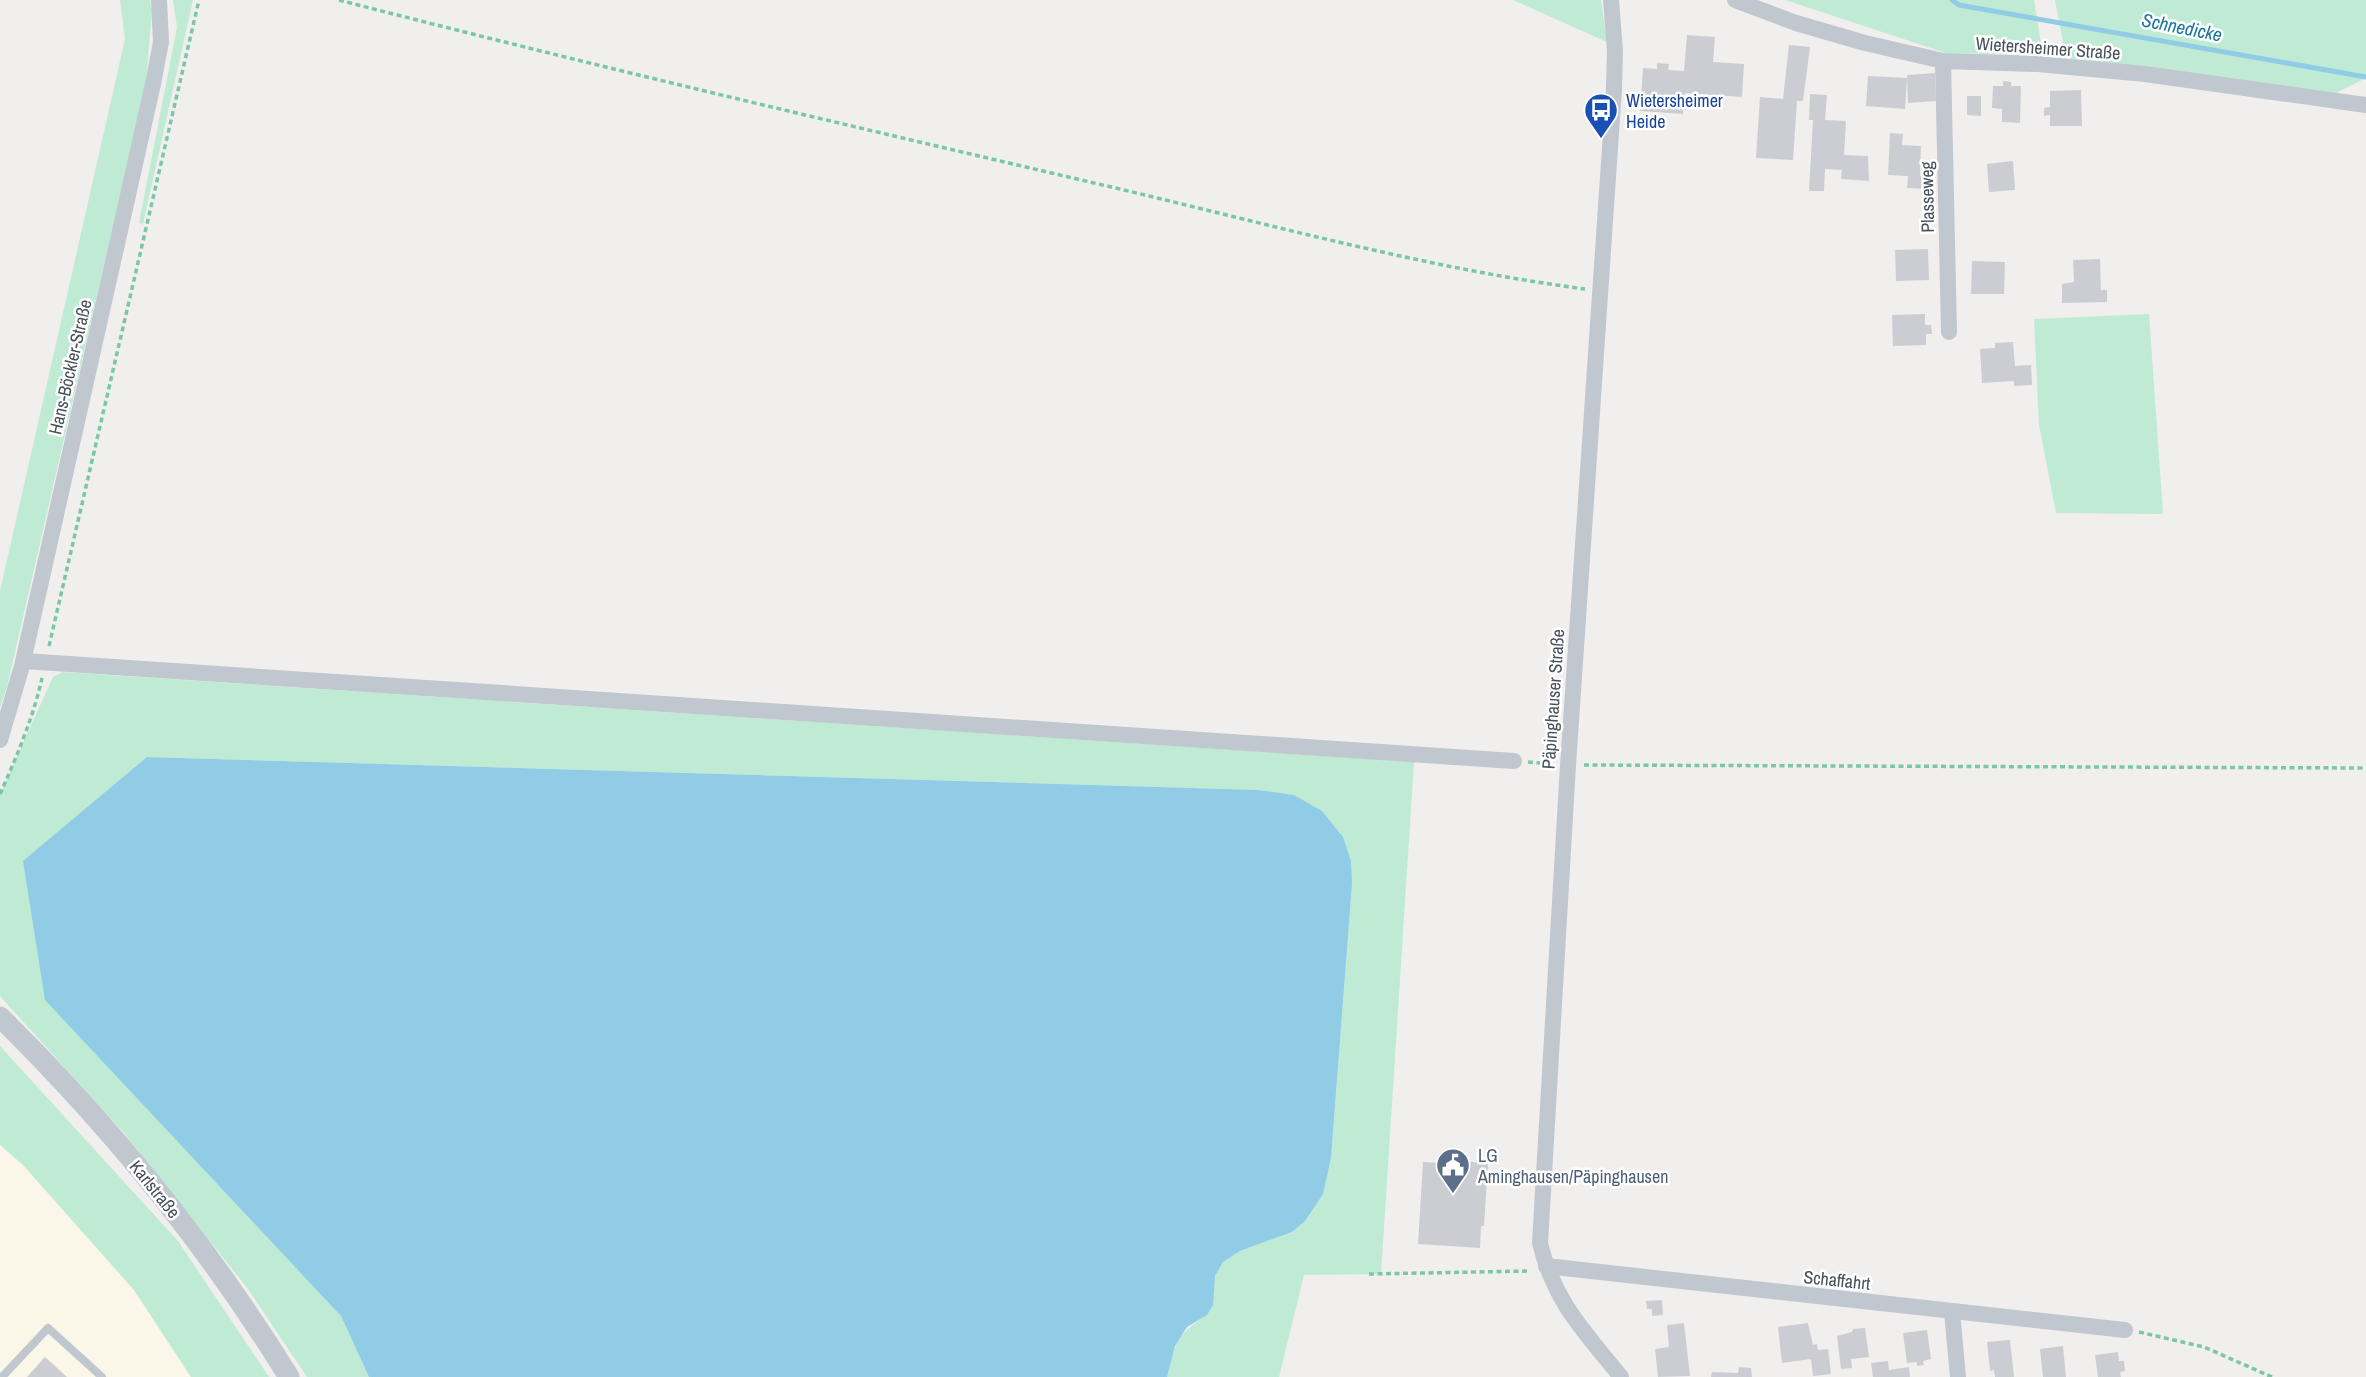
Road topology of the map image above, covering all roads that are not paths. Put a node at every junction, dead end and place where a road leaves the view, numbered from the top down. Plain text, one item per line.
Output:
1 (159, 0) edge
2 (1611, 0) edge
3 (1735, 0) edge
4 (1943, 61) junction
5 (2366, 105) edge
6 (1949, 332) dead end
7 (23, 661) junction
8 (0, 740) edge
9 (1514, 761) road end
10 (0, 1017) edge
11 (1546, 1266) junction
12 (1952, 1312) junction
13 (2125, 1330) road end
14 (2, 1377) edge
15 (102, 1377) edge
16 (289, 1377) edge
17 (1621, 1377) edge
18 (1958, 1377) edge

1 - 7 street, Hans-Böckler-Straße
2 - 11 street, Päpinghauser Straße
3 - 4 street, Wietersheimer Straße
4 - 5 street, Wietersheimer Straße
4 - 6 street, Plasseweg
7 - 8 street, Hans-Böckler-Straße
7 - 9 street
10 - 16 street, Karlstraße
11 - 12 street, Schaffahrt
11 - 17 street, Päpinghauser Straße
12 - 13 street, Schaffahrt
12 - 18 street
14 - 15 lane

